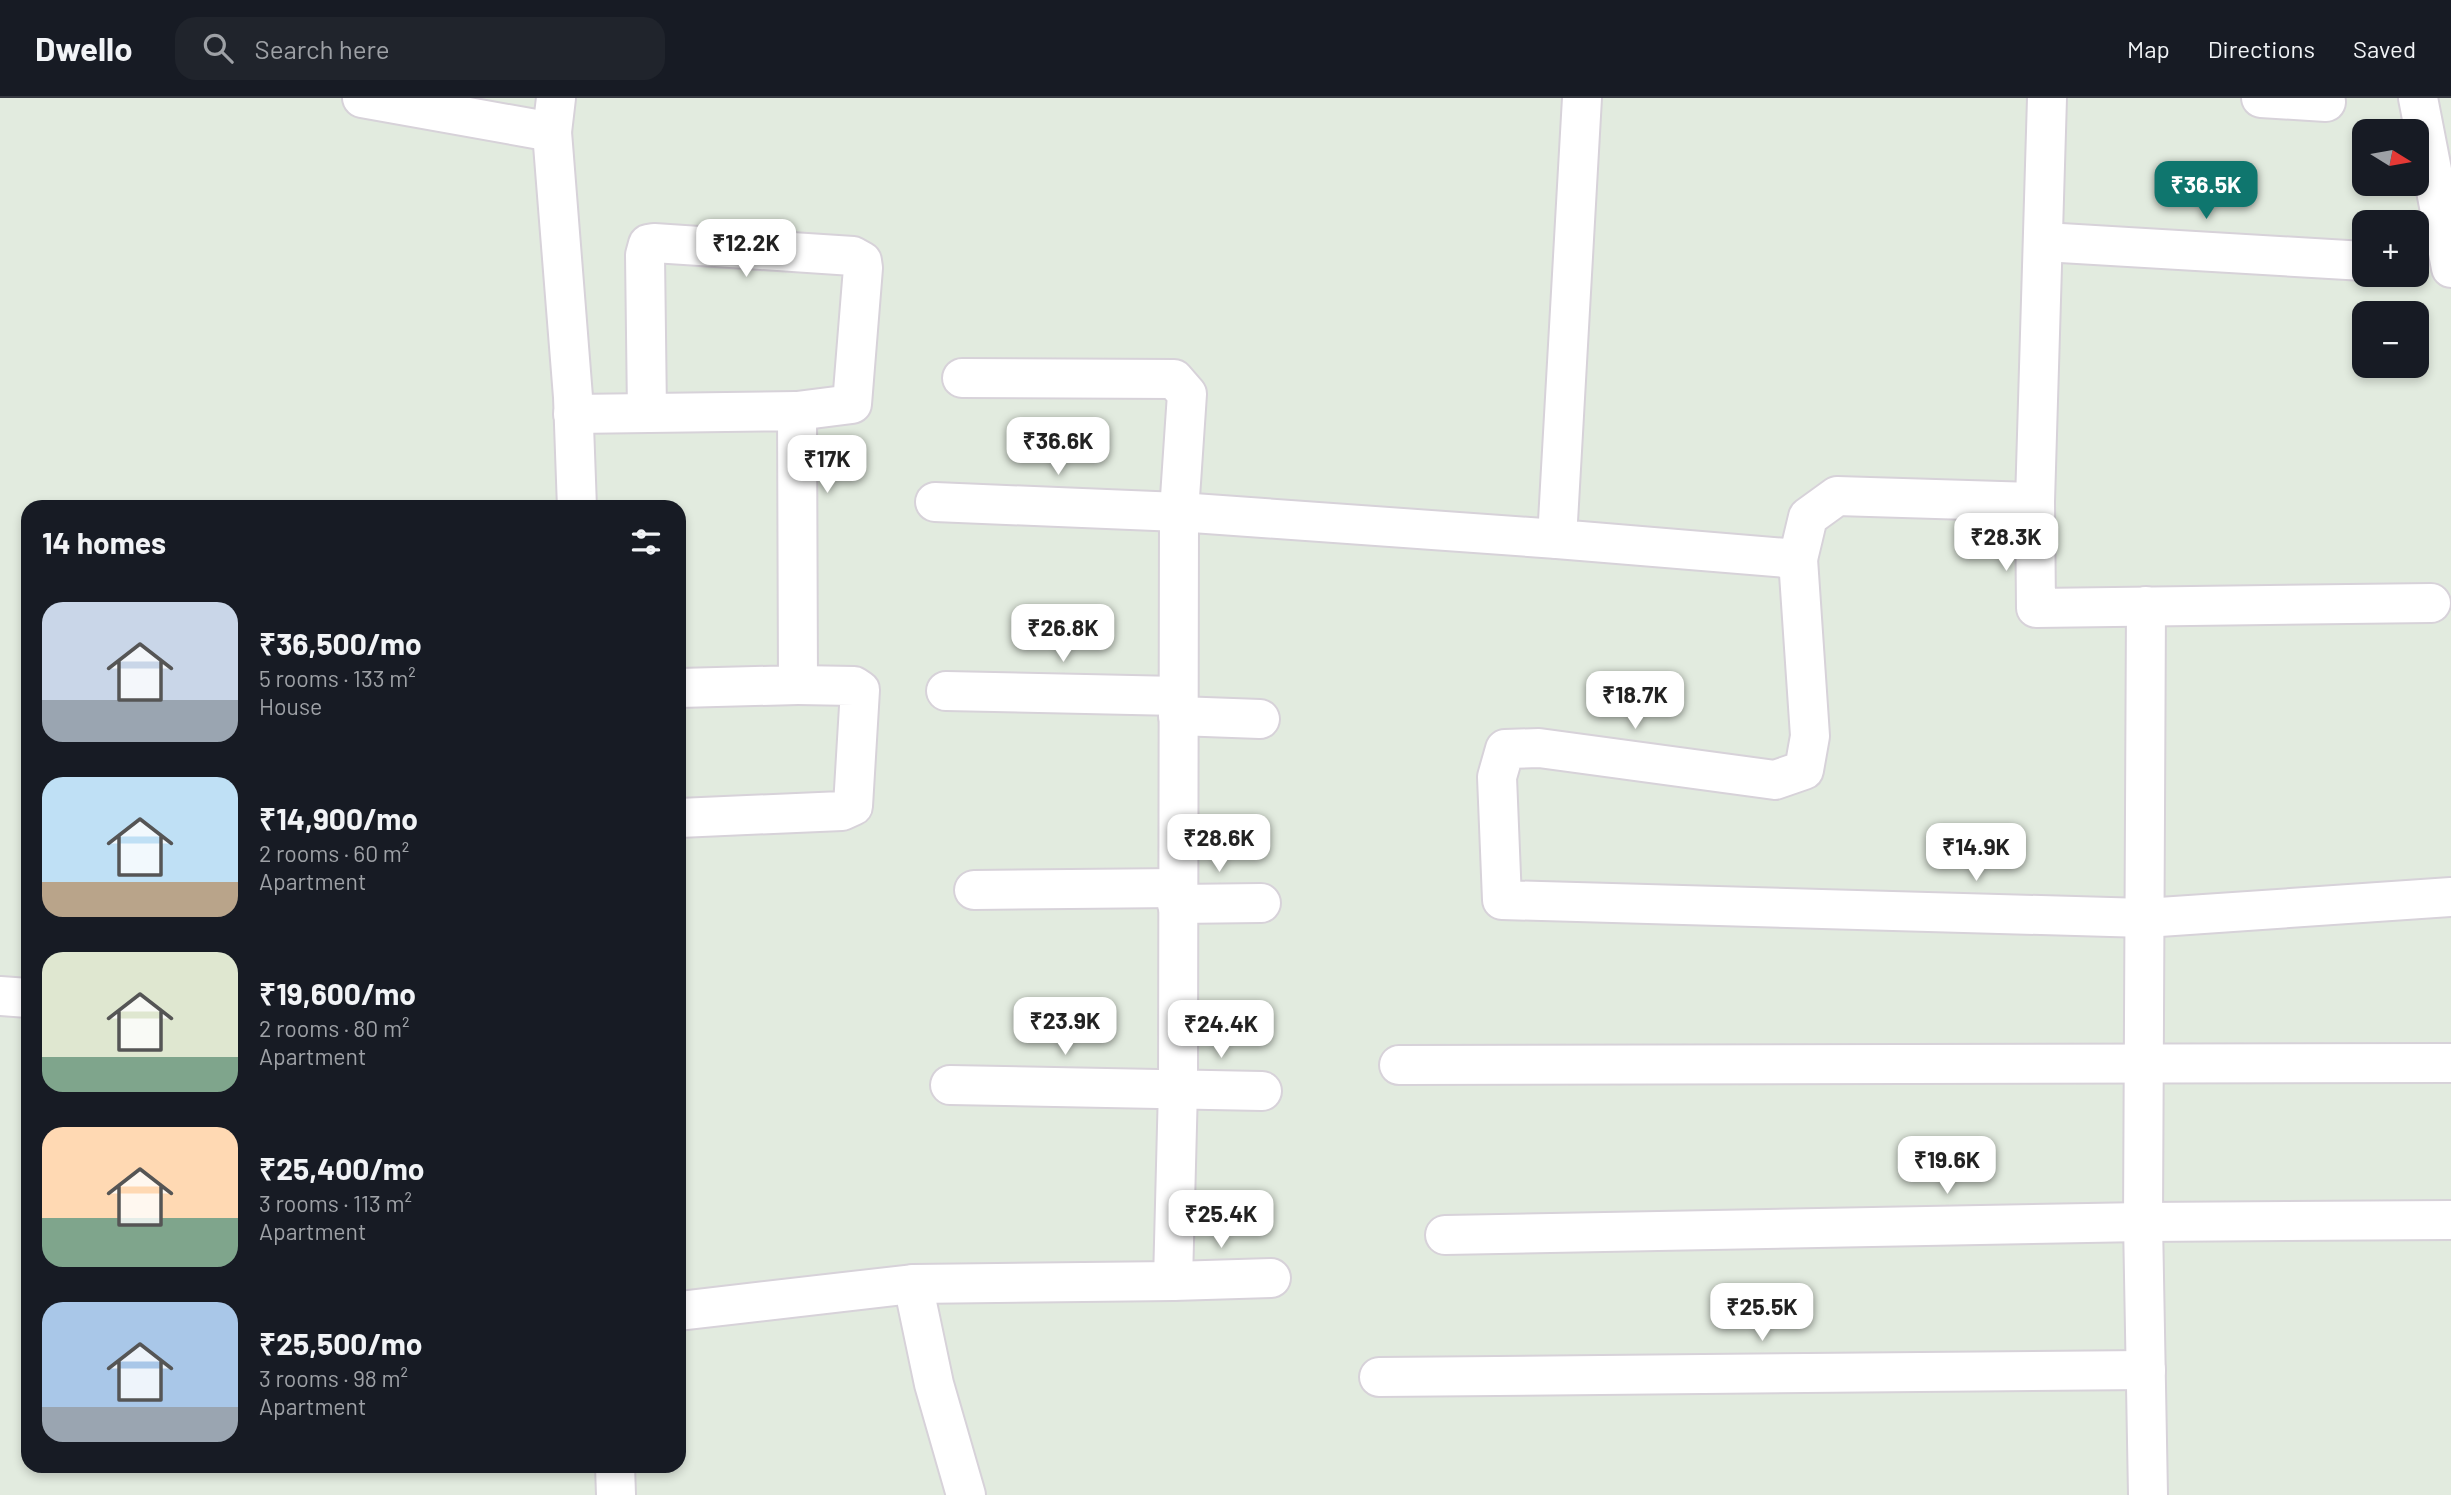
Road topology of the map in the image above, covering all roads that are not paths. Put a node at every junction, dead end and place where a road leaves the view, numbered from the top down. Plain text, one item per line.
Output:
1 (362, 98) edge
2 (1581, 98) edge
3 (2047, 98) edge
4 (2261, 98) edge
5 (2326, 102) dead end
6 (2429, 109) edge
7 (554, 115) edge
8 (2044, 242) junction
9 (2352, 260) edge
10 (2451, 268) edge
11 (962, 378) dead end
12 (797, 411) junction
13 (573, 414) junction
14 (647, 414) junction
15 (577, 500) edge
16 (935, 502) dead end
17 (2035, 502) junction
18 (1179, 512) junction
19 (1557, 539) junction
20 (1798, 559) junction
21 (2431, 603) dead end
22 (2146, 606) junction
23 (798, 685) junction
24 (686, 688) edge
25 (946, 691) dead end
26 (1178, 706) junction
27 (1260, 719) dead end
28 (686, 818) edge
29 (974, 890) dead end
30 (1177, 896) junction
31 (2451, 897) edge
32 (1261, 903) dead end
33 (2145, 918) junction
34 (0, 996) edge
35 (21, 998) edge
36 (2451, 1063) edge
37 (2144, 1064) junction
38 (1399, 1065) dead end
39 (950, 1085) dead end
40 (1178, 1088) junction
41 (1262, 1091) dead end
42 (2451, 1220) edge
43 (2143, 1222) junction
44 (1445, 1235) dead end
45 (1272, 1278) dead end
46 (1173, 1281) junction
47 (913, 1284) junction
48 (686, 1310) edge
49 (2146, 1370) junction
50 (1379, 1377) dead end
51 (615, 1473) edge
52 (616, 1495) edge
53 (966, 1495) edge
54 (2148, 1495) edge

1 - 7 street
2 - 19 street
3 - 8 street
4 - 5 street
6 - 10 street
7 - 13 street
8 - 9 street
8 - 17 street
11 - 18 street
12 - 14 street
12 - 14 street
12 - 23 street
13 - 14 street
13 - 15 street
16 - 18 street
17 - 20 street
17 - 22 street
18 - 19 street
18 - 26 street
19 - 20 street
20 - 33 street
21 - 22 street
22 - 33 street
23 - 24 street
23 - 28 street
25 - 26 street
26 - 27 street
26 - 30 street
29 - 30 street
30 - 32 street
30 - 40 street
31 - 33 street
33 - 37 street
34 - 35 street
36 - 37 street
37 - 38 street
37 - 43 street
39 - 40 street
40 - 41 street
40 - 46 street
42 - 43 street
43 - 44 street
43 - 49 street
45 - 46 street
46 - 47 street
47 - 48 street
47 - 53 street
49 - 50 street
49 - 54 street
51 - 52 street

